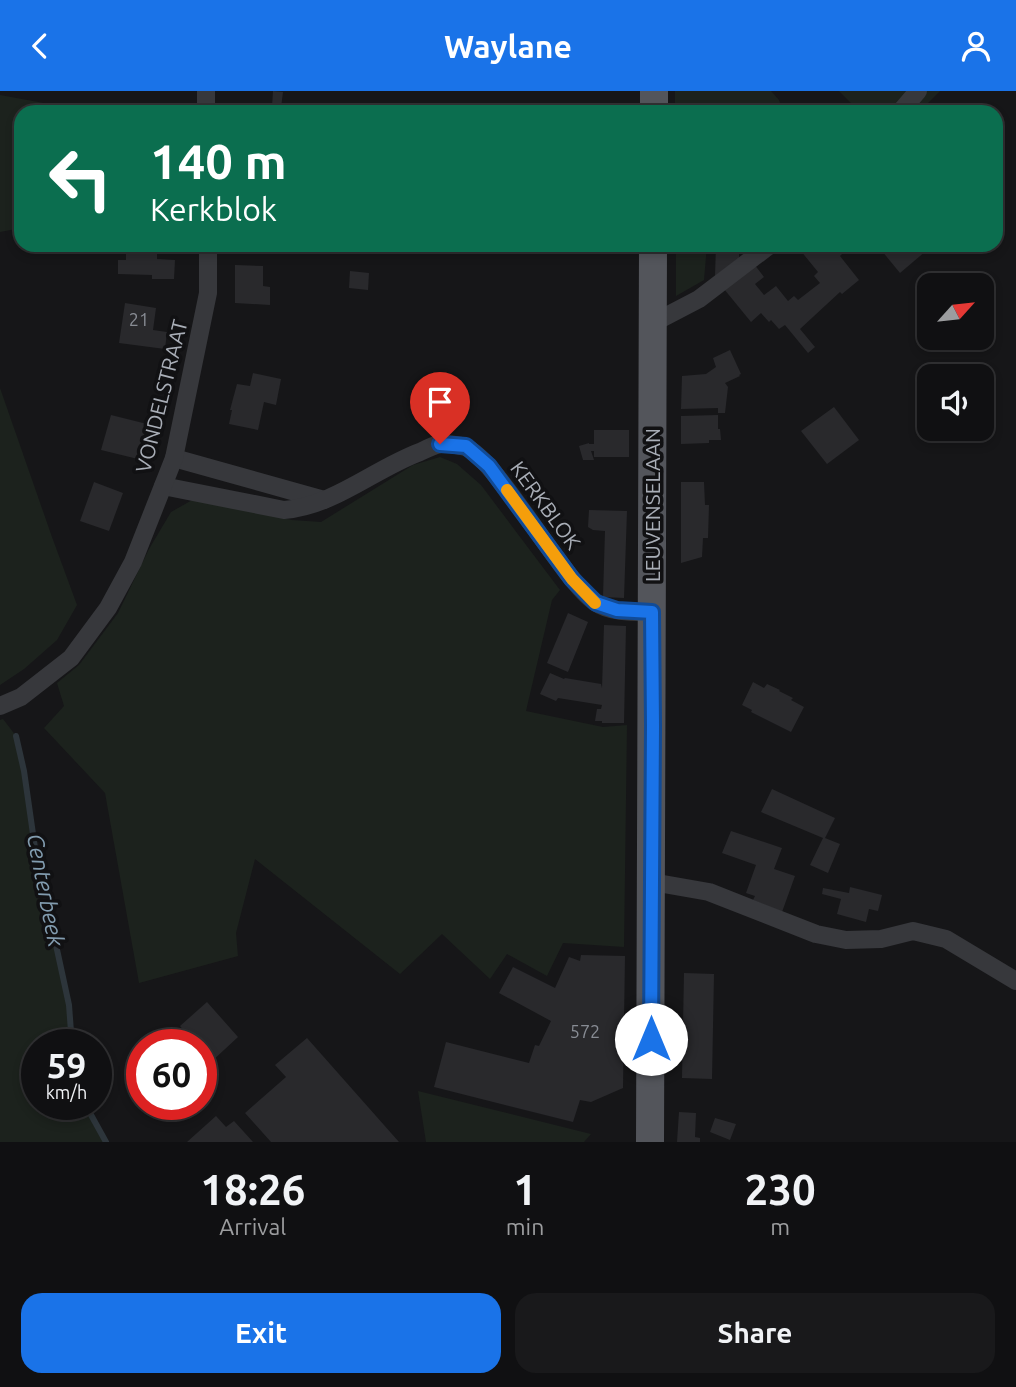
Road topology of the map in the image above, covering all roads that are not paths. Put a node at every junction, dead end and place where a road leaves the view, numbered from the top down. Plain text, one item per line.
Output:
1 (918, 91) edge
2 (906, 105) edge
3 (208, 252) edge
4 (653, 252) edge
5 (761, 252) edge
6 (653, 323) junction
7 (174, 458) junction
8 (163, 487) junction
9 (324, 500) junction
10 (652, 612) junction
11 (0, 706) edge
12 (652, 882) junction
13 (1016, 981) edge
14 (650, 1142) edge

1 - 2 street
3 - 7 street, VONDELSTRAAT
4 - 6 main road, LEUVENSELAAN
5 - 6 street
6 - 10 main road, LEUVENSELAAN
7 - 8 street, VONDELSTRAAT
7 - 9 street
8 - 9 street, KERKBLOK
8 - 11 street, VONDELSTRAAT
9 - 10 street, KERKBLOK
10 - 12 main road, LEUVENSELAAN
12 - 13 street
12 - 14 main road, LEUVENSELAAN

